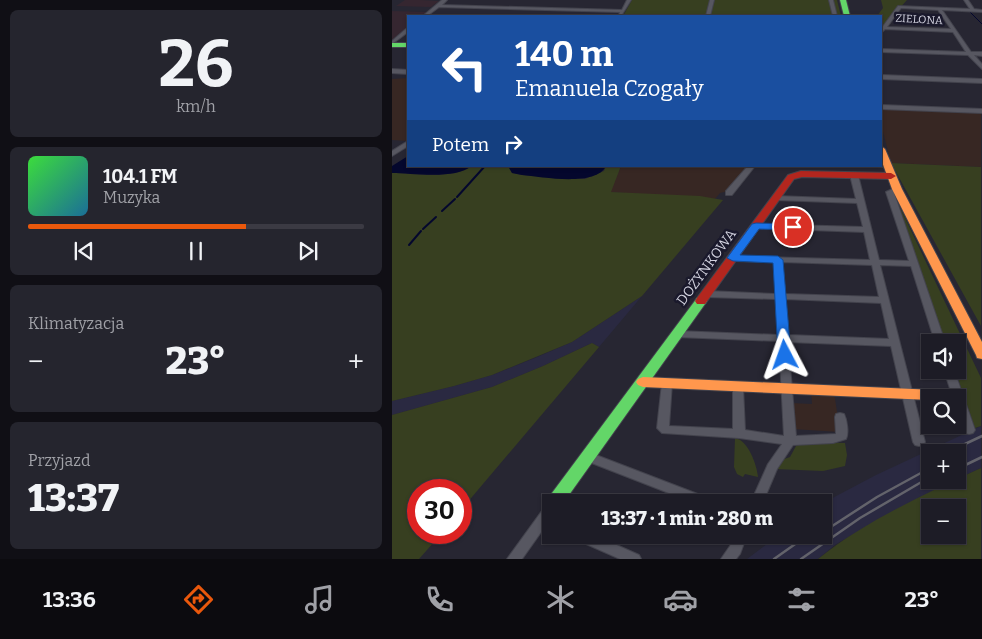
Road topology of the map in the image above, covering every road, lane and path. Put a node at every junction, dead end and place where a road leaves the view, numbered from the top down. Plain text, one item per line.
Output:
1 (445, 0) edge
2 (629, 0) edge
3 (712, 0) edge
4 (831, 0) edge
5 (843, 0) edge
6 (966, 0) edge
7 (438, 6) junction
8 (940, 10) junction
9 (973, 11) junction
10 (982, 11) edge
11 (621, 14) edge
12 (426, 15) edge
13 (708, 15) edge
14 (835, 15) edge
15 (847, 15) edge
16 (882, 30) edge
17 (407, 31) edge
18 (954, 31) junction
19 (392, 44) edge
20 (407, 45) edge
21 (882, 51) edge
22 (969, 54) junction
23 (982, 54) edge
24 (982, 68) edge
25 (392, 71) edge
26 (407, 72) edge
27 (882, 77) edge
28 (982, 81) edge
29 (882, 107) edge
30 (982, 111) edge
31 (407, 144) edge
32 (882, 152) edge
33 (392, 154) edge
34 (751, 167) edge
35 (854, 175) junction
36 (891, 176) junction
37 (897, 188) junction
38 (729, 192) dead end
39 (776, 198) junction
40 (860, 201) junction
41 (756, 226) junction
42 (867, 230) junction
43 (733, 258) junction
44 (778, 260) junction
45 (875, 262) junction
46 (913, 264) junction
47 (707, 294) junction
48 (781, 296) junction
49 (884, 300) junction
50 (677, 334) junction
51 (937, 334) edge
52 (784, 339) junction
53 (895, 343) junction
54 (982, 355) edge
55 (643, 382) junction
56 (667, 383) junction
57 (738, 386) junction
58 (787, 389) junction
59 (907, 393) junction
60 (921, 394) edge
61 (840, 417) dead end
62 (966, 421) edge
63 (969, 430) dead end
64 (738, 434) junction
65 (789, 441) junction
66 (919, 442) dead end
67 (588, 457) junction
68 (561, 494) edge
69 (683, 494) edge
70 (760, 494) edge
71 (542, 524) edge
72 (600, 544) edge
73 (737, 544) edge
74 (514, 559) edge
75 (634, 559) edge
76 (728, 559) edge

1 - 7 street
2 - 11 street
3 - 13 street
4 - 14 street
5 - 15 street
6 - 9 street
7 - 11 street
7 - 12 street
8 - 9 street
8 - 16 street
8 - 18 street
9 - 10 street
16 - 18 street, ZIELONA
17 - 19 street
18 - 22 street
19 - 20 street
21 - 22 street
22 - 23 street
22 - 24 street
25 - 26 street
27 - 28 street
29 - 30 street
31 - 33 street
32 - 36 street
34 - 38 street
35 - 36 street, DOŻYNKOWA
35 - 39 street, DOŻYNKOWA
35 - 40 street
36 - 37 street
37 - 46 street
37 - 54 street
39 - 40 street
39 - 41 street, DOŻYNKOWA
40 - 42 street
41 - 42 street
41 - 43 street, DOŻYNKOWA
42 - 45 street
43 - 44 street
43 - 47 street, DOŻYNKOWA
44 - 45 street
44 - 48 street
45 - 46 street
45 - 49 street
46 - 51 street
47 - 48 street
47 - 50 street, DOŻYNKOWA
48 - 49 street
48 - 52 street
49 - 53 street
50 - 52 street
50 - 55 street, DOŻYNKOWA
52 - 53 street
52 - 58 street
53 - 59 street
55 - 56 street
55 - 67 street, DOŻYNKOWA
56 - 57 street
56 - 64 street
57 - 58 street
57 - 64 street
58 - 59 street
58 - 65 street
59 - 60 street
59 - 66 street
61 - 65 street
62 - 63 street
64 - 65 street
65 - 70 street
67 - 68 street, DOŻYNKOWA
67 - 69 street
71 - 74 street
72 - 75 street
73 - 76 street

